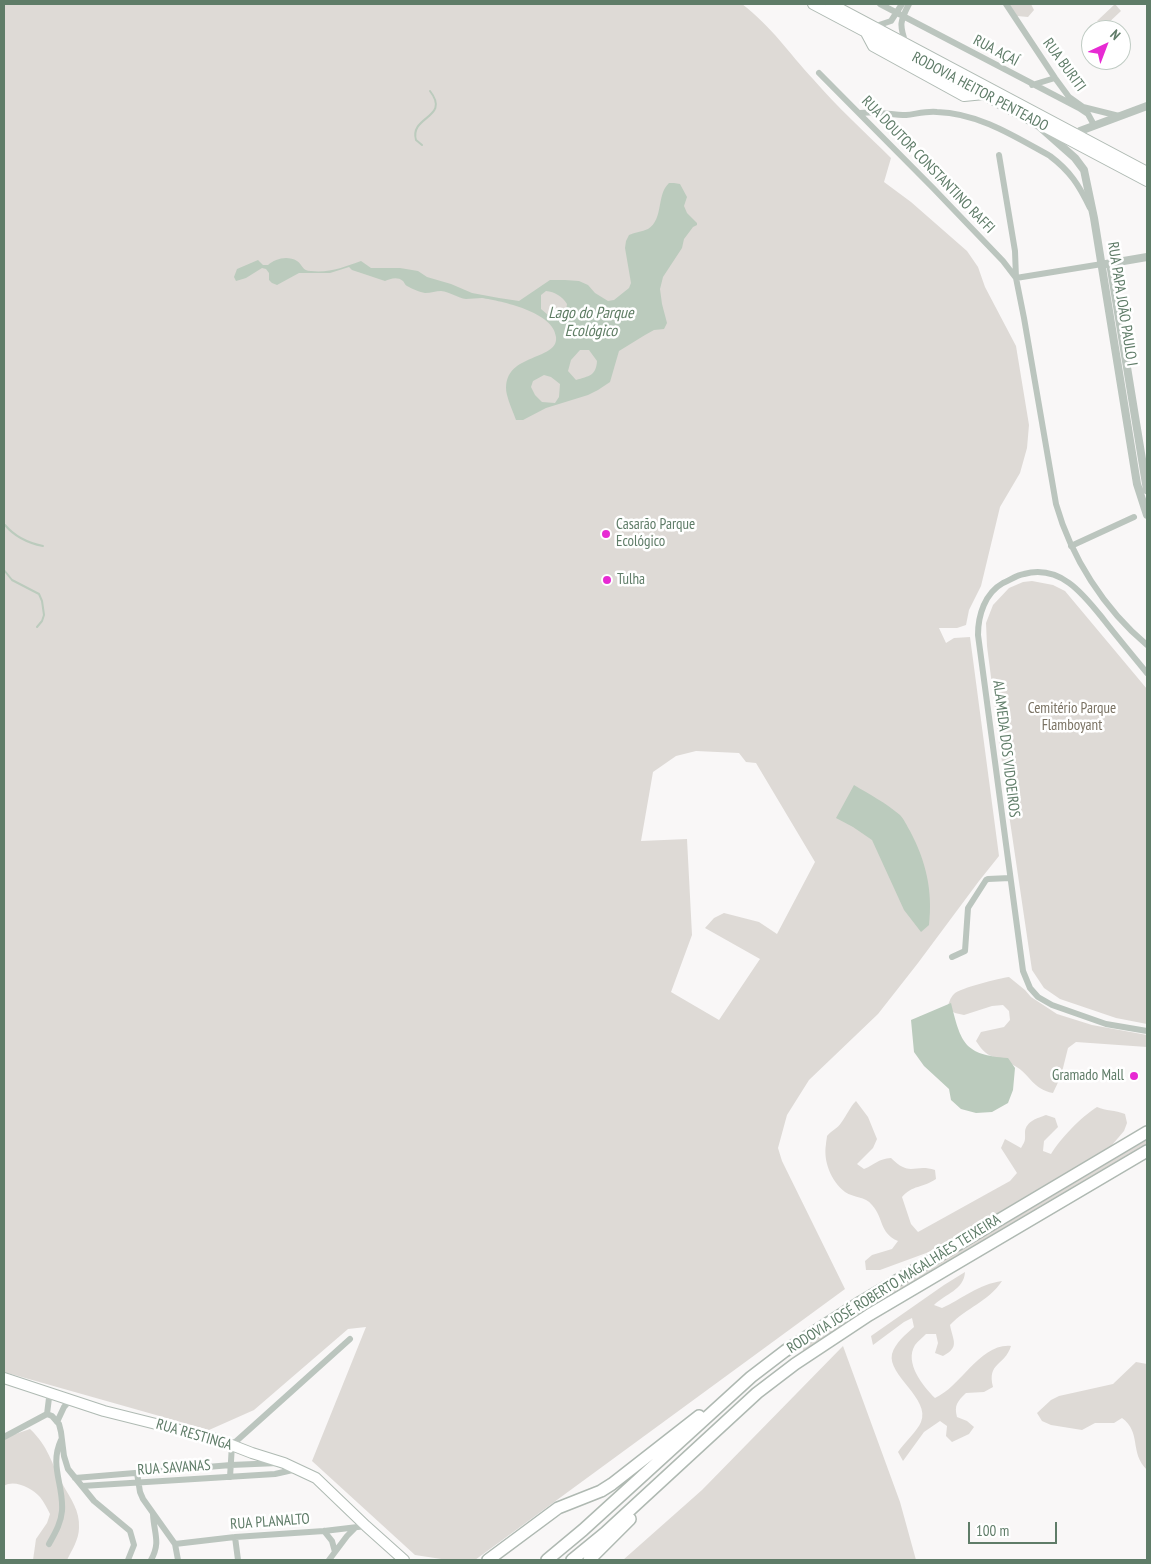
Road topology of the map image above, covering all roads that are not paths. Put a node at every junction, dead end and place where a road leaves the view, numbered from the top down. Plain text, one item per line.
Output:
1 (813, 4) edge
2 (831, 4) edge
3 (880, 4) edge
4 (902, 4) edge
5 (909, 4) edge
6 (1006, 4) edge
7 (900, 14) junction
8 (869, 28) junction
9 (906, 44) junction
10 (819, 73) dead end
11 (1055, 78) junction
12 (1032, 85) junction
13 (1147, 106) edge
14 (860, 113) junction
15 (1119, 116) junction
16 (1028, 117) junction
17 (1094, 125) junction
18 (1074, 138) junction
19 (999, 155) dead end
20 (1075, 158) junction
21 (1147, 172) edge
22 (1085, 175) junction
23 (1074, 178) junction
24 (1147, 181) edge
25 (1094, 218) junction
26 (1147, 257) edge
27 (1110, 263) junction
28 (1102, 264) junction
29 (1016, 278) junction
30 (1147, 490) edge
31 (1147, 515) edge
32 (1134, 516) dead end
33 (1071, 546) junction
34 (1147, 645) edge
35 (1147, 673) edge
36 (1010, 878) junction
37 (952, 957) dead end
38 (1147, 1031) edge
39 (1147, 1132) edge
40 (1147, 1151) edge
41 (350, 1339) dead end
42 (751, 1377) junction
43 (4, 1378) edge
44 (47, 1392) junction
45 (70, 1400) junction
46 (46, 1414) junction
47 (57, 1422) junction
48 (4, 1437) edge
49 (62, 1439) junction
50 (702, 1444) junction
51 (232, 1445) junction
52 (284, 1463) junction
53 (231, 1465) junction
54 (298, 1469) junction
55 (138, 1473) junction
56 (230, 1477) junction
57 (75, 1478) junction
58 (138, 1484) junction
59 (82, 1486) junction
60 (152, 1513) junction
61 (366, 1526) junction
62 (355, 1528) junction
63 (324, 1531) junction
64 (235, 1537) junction
65 (49, 1544) dead end
66 (176, 1544) junction
67 (335, 1552) junction
68 (128, 1560) edge
69 (152, 1560) edge
70 (178, 1560) edge
71 (238, 1560) edge
72 (329, 1560) edge
73 (404, 1560) edge
74 (488, 1560) edge
75 (547, 1560) edge
76 (572, 1560) edge
77 (589, 1560) edge

1 - 8 main road, RODOVIA HEITOR PENTEADO
2 - 8 main road, RODOVIA HEITOR PENTEADO
3 - 7 street, RUA AÇAÍ
4 - 7 street
5 - 7 street
6 - 11 street, RUA BURITI
7 - 8 street
7 - 9 street
7 - 12 street, RUA AÇAÍ
8 - 9 main road, RODOVIA HEITOR PENTEADO
8 - 16 main road, RODOVIA HEITOR PENTEADO
9 - 18 main road, RODOVIA HEITOR PENTEADO
10 - 14 street, RUA DOUTOR CONSTANTINO RAFFI
11 - 12 street
11 - 15 street, RUA BURITI
12 - 17 street, RUA AÇAÍ
13 - 15 street
14 - 23 street
14 - 29 street, RUA DOUTOR CONSTANTINO RAFFI
15 - 17 street
16 - 18 main road, RODOVIA HEITOR PENTEADO
16 - 20 street, RUA PAPA JOÃO PAULO I
17 - 18 street
18 - 20 street, RUA PAPA JOÃO PAULO I
18 - 21 main road, RODOVIA HEITOR PENTEADO
18 - 24 main road, RODOVIA HEITOR PENTEADO
19 - 29 street
20 - 22 street, RUA PAPA JOÃO PAULO I
22 - 23 street
22 - 25 street, RUA PAPA JOÃO PAULO I
23 - 25 street
25 - 28 street, RUA PAPA JOÃO PAULO I
26 - 27 street
27 - 28 street
27 - 30 street, RUA PAPA JOÃO PAULO I
28 - 29 street
28 - 31 street, RUA PAPA JOÃO PAULO I
29 - 33 street
32 - 33 street
33 - 34 street
35 - 36 street, ALAMEDA DOS VIDOEIROS
36 - 37 street
36 - 38 street, ALAMEDA DOS VIDOEIROS
39 - 42 highway, RODOVIA JOSÉ ROBERTO MAGALHÃES TEIXEIRA
40 - 50 highway, RODOVIA JOSÉ ROBERTO MAGALHÃES TEIXEIRA
41 - 51 street
42 - 74 highway
42 - 75 highway, RODOVIA JOSÉ ROBERTO MAGALHÃES TEIXEIRA
43 - 44 main road, RUA RESTINGA
44 - 45 main road, RUA RESTINGA
44 - 46 street
45 - 47 street
45 - 51 main road, RUA RESTINGA
46 - 47 street
46 - 48 street
47 - 49 street
49 - 57 street
49 - 65 street
50 - 76 highway, RODOVIA JOSÉ ROBERTO MAGALHÃES TEIXEIRA
50 - 77 highway
51 - 52 main road, RUA RESTINGA
51 - 53 street
52 - 53 street, RUA SAVANAS
52 - 54 main road, RUA RESTINGA
53 - 55 street, RUA SAVANAS
53 - 56 street
54 - 56 street, RUA SAVANAS
54 - 61 main road, RUA RESTINGA
55 - 57 street, RUA SAVANAS
55 - 58 street
56 - 58 street, RUA SAVANAS
57 - 59 street
58 - 59 street, RUA SAVANAS
58 - 60 street
59 - 68 street
60 - 66 street
60 - 69 street
61 - 62 street, RUA PLANALTO
61 - 73 main road, RUA RESTINGA
62 - 63 street, RUA PLANALTO
62 - 67 street
63 - 64 street, RUA PLANALTO
63 - 67 street
64 - 66 street, RUA PLANALTO
64 - 71 street
66 - 70 street
67 - 72 street

